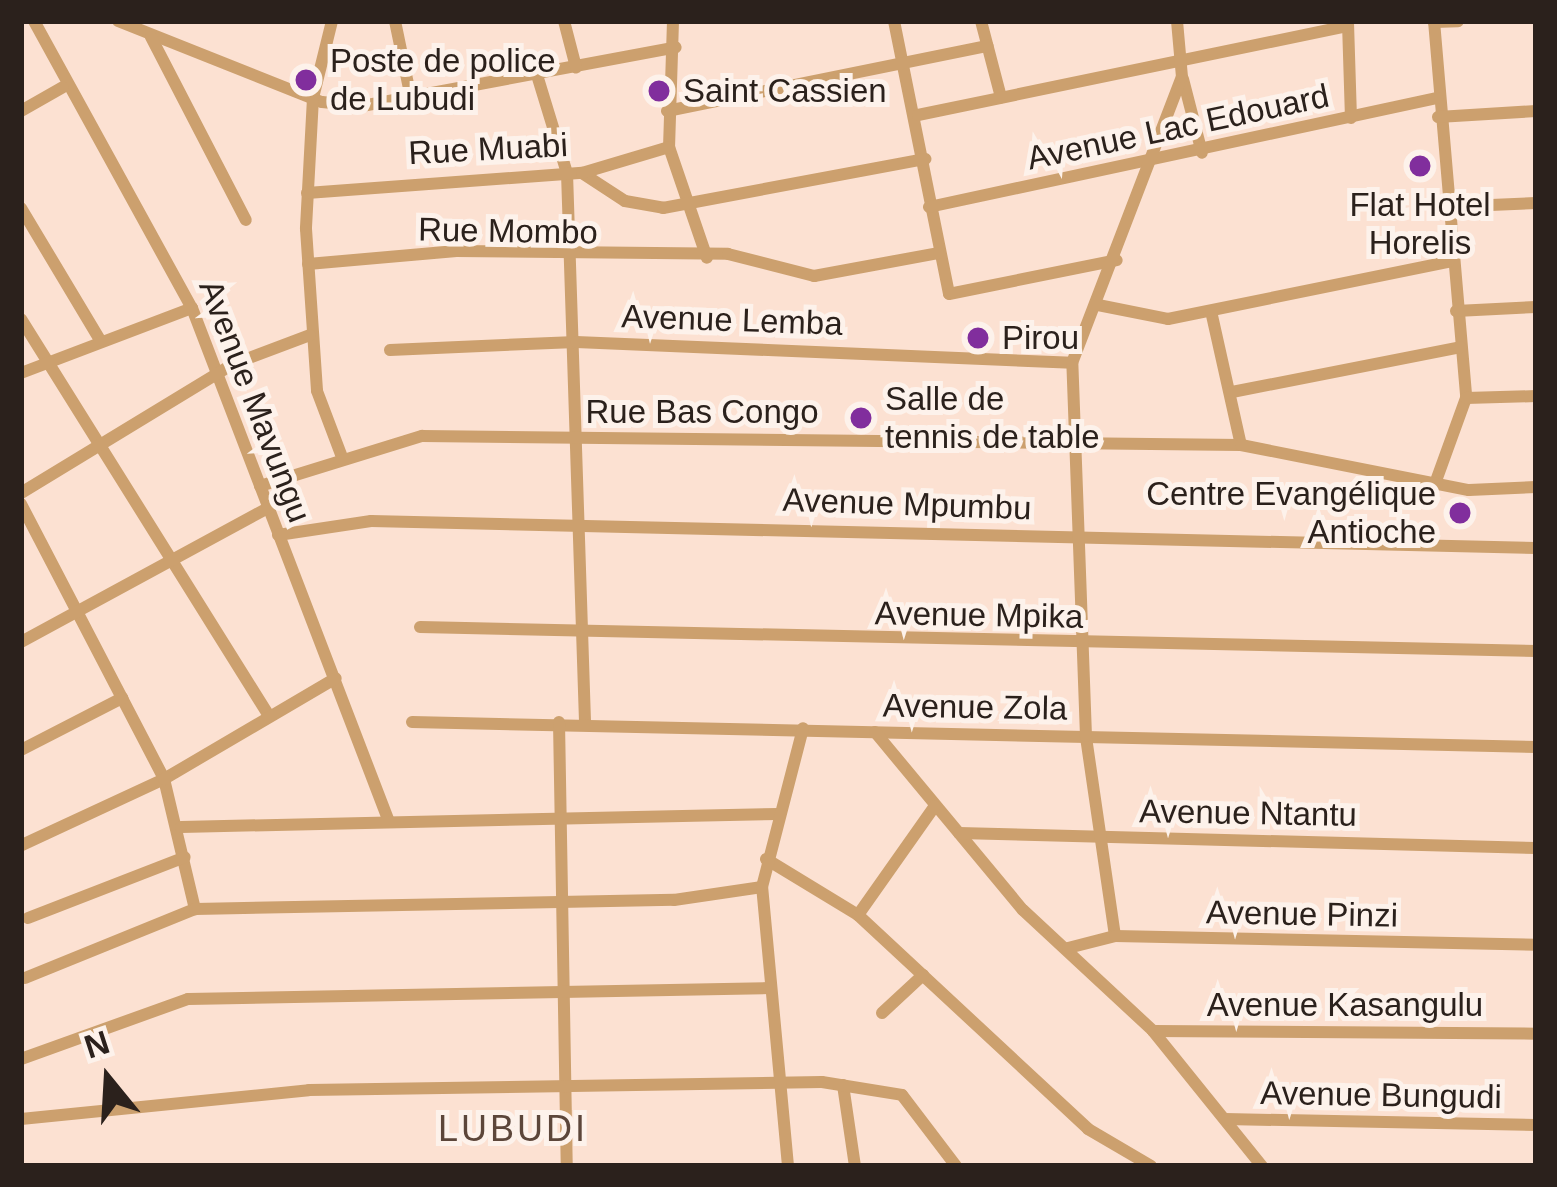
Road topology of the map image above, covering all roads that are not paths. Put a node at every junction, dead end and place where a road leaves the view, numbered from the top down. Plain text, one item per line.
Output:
1 (34, 21) edge
2 (118, 21) edge
3 (332, 21) edge
4 (395, 21) edge
5 (564, 21) edge
6 (673, 21) edge
7 (894, 21) edge
8 (981, 21) edge
9 (1177, 21) edge
10 (1434, 21) edge
11 (1458, 21) edge
12 (1348, 23) edge
13 (152, 37) junction
14 (676, 46) junction
15 (987, 46) junction
16 (1184, 60) junction
17 (902, 62) junction
18 (576, 67) junction
19 (537, 76) junction
20 (1182, 77) junction
21 (63, 87) junction
22 (1001, 97) junction
23 (313, 98) junction
24 (410, 98) junction
25 (1437, 98) junction
26 (21, 111) edge
27 (667, 111) junction
28 (1536, 111) edge
29 (919, 115) junction
30 (1438, 117) junction
31 (1351, 118) junction
32 (669, 147) junction
33 (1202, 153) junction
34 (926, 159) junction
35 (1148, 164) junction
36 (567, 173) junction
37 (582, 173) junction
38 (307, 193) junction
39 (1536, 203) edge
40 (694, 207) junction
41 (929, 207) junction
42 (1444, 207) junction
43 (21, 208) edge
44 (245, 220) dead end
45 (938, 254) junction
46 (572, 258) junction
47 (707, 258) junction
48 (1117, 260) junction
49 (1448, 262) junction
50 (308, 264) junction
51 (1098, 304) junction
52 (1536, 307) edge
53 (192, 308) junction
54 (1456, 310) junction
55 (1211, 311) junction
56 (21, 319) edge
57 (310, 335) junction
58 (100, 340) junction
59 (576, 342) junction
60 (1461, 347) junction
61 (390, 350) dead end
62 (46, 360) junction
63 (1072, 363) junction
64 (21, 373) edge
65 (218, 373) junction
66 (1232, 392) junction
67 (1536, 396) edge
68 (1466, 398) junction
69 (581, 441) junction
70 (1073, 443) junction
71 (1241, 445) junction
72 (99, 446) junction
73 (342, 458) junction
74 (1436, 482) junction
75 (260, 486) junction
76 (1536, 488) edge
77 (21, 493) edge
78 (21, 504) edge
79 (268, 508) junction
80 (584, 525) junction
81 (278, 535) junction
82 (1078, 536) junction
83 (1536, 548) edge
84 (174, 561) junction
85 (82, 611) junction
86 (420, 627) dead end
87 (585, 629) junction
88 (21, 642) edge
89 (1081, 644) junction
90 (1536, 651) edge
91 (336, 678) junction
92 (122, 698) junction
93 (268, 715) junction
94 (585, 721) junction
95 (412, 722) dead end
96 (559, 722) junction
97 (802, 728) junction
98 (875, 732) junction
99 (1086, 736) junction
100 (1536, 747) edge
101 (21, 750) edge
102 (164, 779) junction
103 (935, 806) junction
104 (779, 814) junction
105 (556, 816) junction
106 (388, 819) junction
107 (181, 826) junction
108 (959, 833) junction
109 (1099, 838) junction
110 (22, 845) edge
111 (1536, 848) edge
112 (185, 856) junction
113 (766, 859) junction
114 (762, 887) junction
115 (561, 902) junction
116 (196, 910) junction
117 (858, 915) junction
118 (28, 918) dead end
119 (1115, 936) junction
120 (1536, 945) edge
121 (1068, 948) junction
122 (923, 975) junction
123 (25, 978) dead end
124 (770, 988) junction
125 (564, 998) junction
126 (882, 1013) dead end
127 (1154, 1031) junction
128 (1536, 1034) edge
129 (21, 1059) edge
130 (777, 1081) junction
131 (566, 1084) junction
132 (843, 1085) junction
133 (21, 1119) edge
134 (1225, 1119) junction
135 (1536, 1125) edge
136 (567, 1166) edge
137 (788, 1166) edge
138 (855, 1166) edge
139 (956, 1166) edge
140 (1151, 1166) edge
141 (1262, 1166) edge

1 - 21 street, Avenue Mavungu
2 - 13 street
3 - 23 street
4 - 24 street
5 - 18 street
6 - 14 street
7 - 17 street
8 - 15 street
9 - 16 street
10 - 11 street
10 - 25 street
12 - 16 street
12 - 31 street
13 - 23 street
13 - 44 street
14 - 18 street
14 - 27 street
15 - 17 street
15 - 22 street
16 - 20 street
16 - 22 street
17 - 27 street
17 - 29 street
18 - 19 street
19 - 24 street
19 - 36 street
20 - 33 street
20 - 35 street
21 - 26 street
21 - 53 street, Avenue Mavungu
22 - 29 street
23 - 24 street
23 - 38 street
25 - 30 street
25 - 31 street, Avenue Lac Edouard
27 - 32 street
28 - 30 street
29 - 34 street
30 - 42 street
31 - 33 street, Avenue Lac Edouard
32 - 37 street, Rue Muabi
32 - 40 street
33 - 35 street, Avenue Lac Edouard
34 - 40 street
34 - 41 street
35 - 41 street, Avenue Lac Edouard
35 - 48 street
36 - 37 street, Rue Muabi
36 - 38 street, Rue Muabi
36 - 46 street
37 - 40 street
38 - 50 street
39 - 42 street
40 - 47 street
41 - 45 street
42 - 49 street
43 - 58 street
45 - 47 street, Rue Mombo
45 - 48 street
46 - 47 street, Rue Mombo
46 - 50 street, Rue Mombo
46 - 59 street
48 - 51 street
49 - 54 street
49 - 55 street
50 - 57 street
51 - 55 street
51 - 63 street
52 - 54 street
53 - 58 street
53 - 65 street, Avenue Mavungu
54 - 60 street
55 - 66 street
56 - 62 street
57 - 65 street
57 - 73 street
58 - 62 street
59 - 61 street, Avenue Lemba
59 - 63 street, Avenue Lemba
59 - 69 street
60 - 66 street
60 - 68 street
62 - 64 street
62 - 72 street
63 - 70 street
65 - 72 street
65 - 75 street, Avenue Mavungu
66 - 71 street
67 - 68 street
68 - 74 street
69 - 70 street, Rue Bas Congo
69 - 73 street, Rue Bas Congo
69 - 80 street
70 - 71 street, Rue Bas Congo
70 - 82 street
71 - 74 street, Rue Bas Congo
72 - 77 street
72 - 84 street
73 - 75 street, Rue Bas Congo
74 - 76 street, Rue Bas Congo
75 - 79 street, Avenue Mavungu
78 - 85 street
79 - 81 street, Avenue Mavungu
79 - 84 street
80 - 81 street, Avenue Mpumbu
80 - 82 street, Avenue Mpumbu
80 - 87 street
81 - 91 street, Avenue Mavungu
82 - 83 street, Avenue Mpumbu
82 - 89 street
84 - 85 street
84 - 93 street
85 - 88 street
85 - 92 street
86 - 87 street, Avenue Mpika
87 - 89 street, Avenue Mpika
87 - 94 street
89 - 90 street, Avenue Mpika
89 - 99 street
91 - 93 street
91 - 106 street, Avenue Mavungu
92 - 101 street
92 - 102 street
93 - 102 street
94 - 96 street, Avenue Zola
94 - 97 street, Avenue Zola
95 - 96 street, Avenue Zola
96 - 105 street
97 - 98 street, Avenue Zola
97 - 104 street
98 - 99 street, Avenue Zola
98 - 103 street
99 - 100 street, Avenue Zola
99 - 109 street
102 - 107 street
102 - 110 street
103 - 108 street
103 - 117 street
104 - 105 street
104 - 113 street
105 - 106 street
105 - 115 street
106 - 107 street
107 - 112 street
108 - 109 street, Avenue Ntantu
108 - 121 street
109 - 111 street, Avenue Ntantu
109 - 119 street
112 - 116 street
112 - 118 street
113 - 114 street
113 - 117 street
114 - 115 street
114 - 124 street
115 - 116 street
115 - 125 street
116 - 123 street
117 - 122 street
119 - 120 street, Avenue Pinzi
119 - 121 street, Avenue Pinzi
121 - 127 street
122 - 126 street
122 - 140 street
124 - 125 street
124 - 130 street
125 - 129 street
125 - 131 street
127 - 128 street, Avenue Kasangulu
127 - 134 street
130 - 131 street
130 - 132 street
130 - 137 street
131 - 133 street
131 - 136 street
132 - 138 street
132 - 139 street
134 - 135 street, Avenue Bungudi
134 - 141 street

